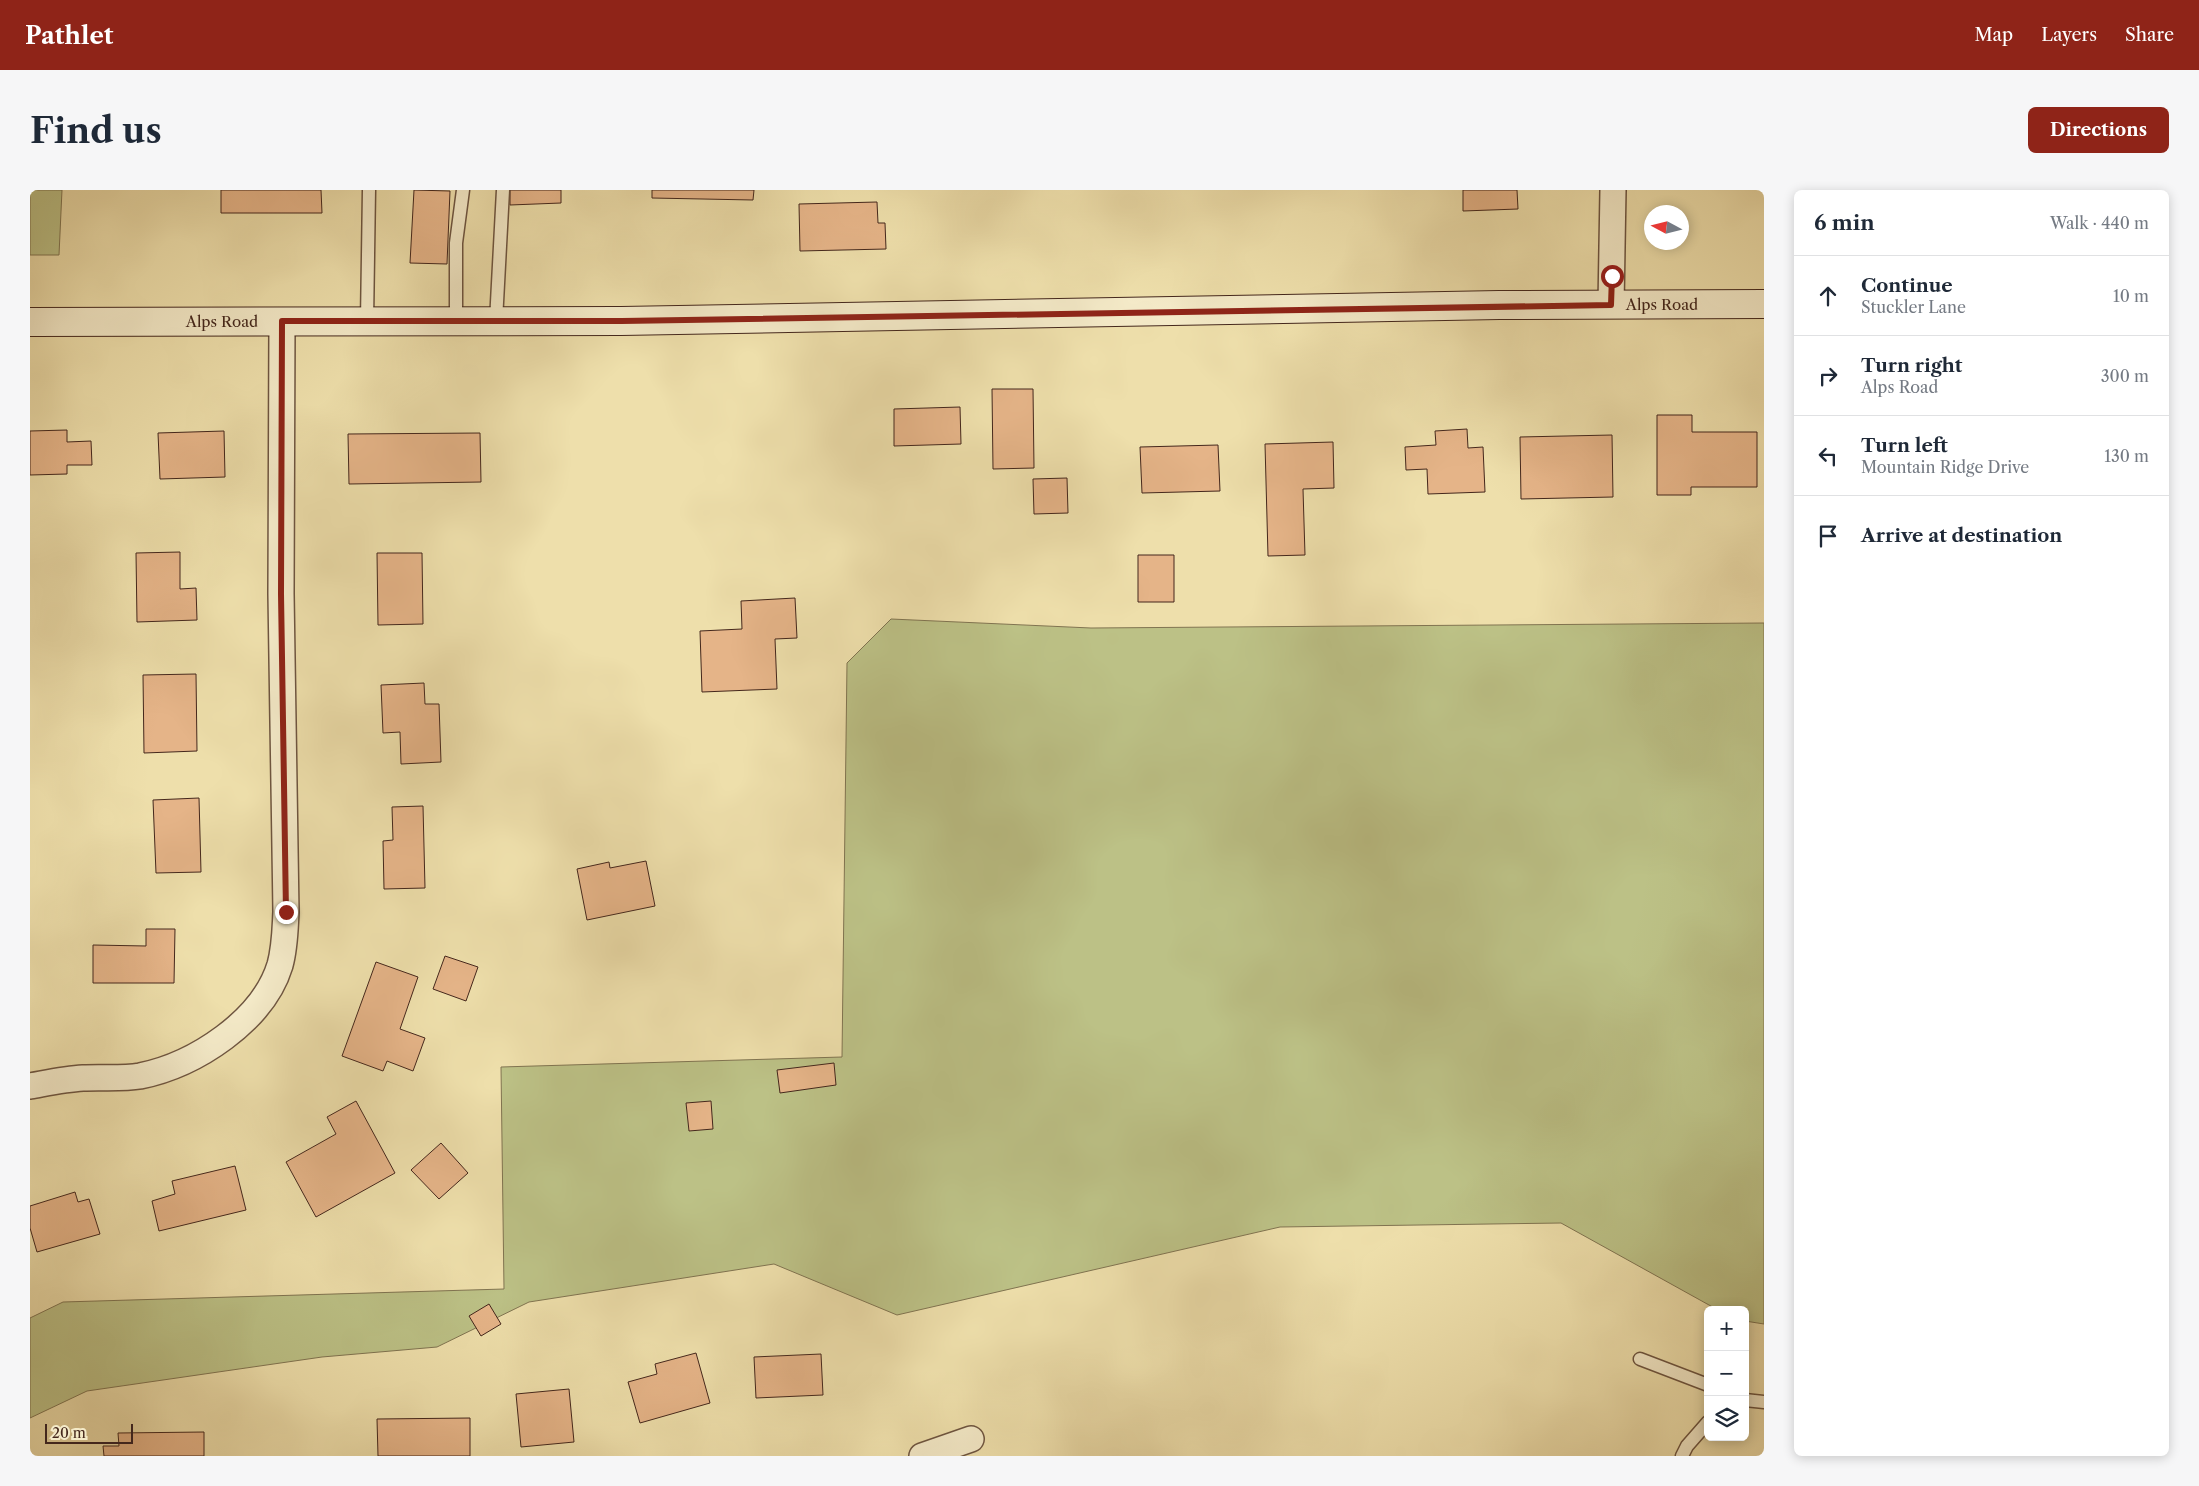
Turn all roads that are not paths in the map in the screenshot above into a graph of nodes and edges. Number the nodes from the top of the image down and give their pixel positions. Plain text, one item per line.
1 (369, 190) edge
2 (463, 190) edge
3 (503, 190) edge
4 (1612, 190) edge
5 (1764, 304) edge
6 (1611, 305) junction
7 (282, 321) junction
8 (367, 321) junction
9 (456, 321) junction
10 (496, 321) junction
11 (30, 322) edge
12 (30, 1086) edge
13 (1640, 1359) dead end
14 (1704, 1383) edge
15 (1749, 1400) edge
16 (1764, 1402) edge
17 (1704, 1427) edge
18 (972, 1439) dead end
19 (922, 1456) edge
20 (1682, 1456) edge

1 - 8 lane
2 - 9 lane
3 - 10 lane
4 - 6 street
5 - 6 main road, Alps Road
6 - 10 main road, Alps Road
7 - 8 main road, Alps Road
7 - 11 main road, Alps Road
7 - 12 street
8 - 9 main road, Alps Road
9 - 10 main road, Alps Road
13 - 14 lane
15 - 16 lane
17 - 20 lane
18 - 19 street

